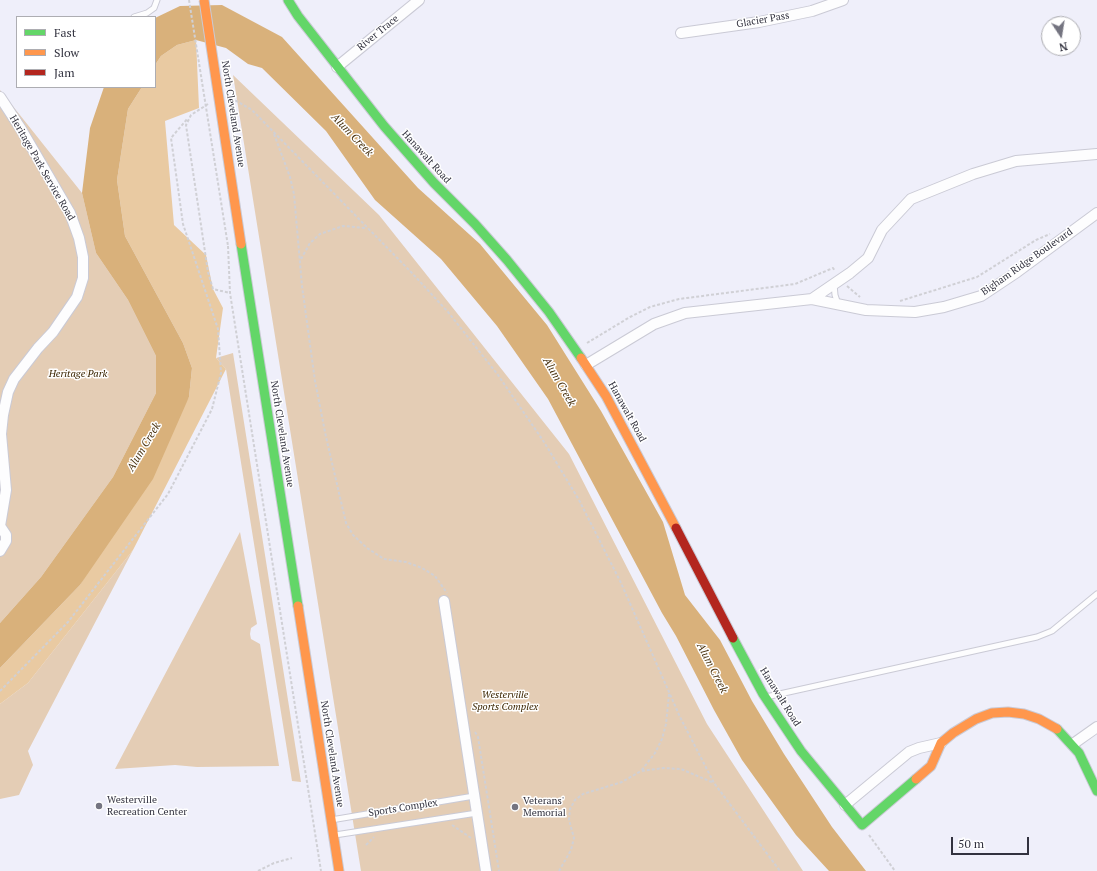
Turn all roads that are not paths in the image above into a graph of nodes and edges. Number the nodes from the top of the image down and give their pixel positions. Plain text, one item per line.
1 (157, 0) edge
2 (204, 0) edge
3 (288, 0) edge
4 (419, 0) edge
5 (844, 0) edge
6 (137, 16) edge
7 (681, 34) dead end
8 (337, 66) junction
9 (0, 98) edge
10 (1097, 154) edge
11 (1097, 213) edge
12 (834, 284) junction
13 (812, 299) junction
14 (838, 304) junction
15 (586, 365) junction
16 (3, 401) edge
17 (0, 526) edge
18 (0, 551) edge
19 (1097, 594) edge
20 (446, 599) road end
21 (765, 698) junction
22 (1097, 727) edge
23 (941, 743) junction
24 (1073, 744) junction
25 (1097, 791) edge
26 (474, 796) junction
27 (846, 805) junction
28 (477, 813) junction
29 (331, 820) junction
30 (334, 835) junction
31 (339, 871) edge
32 (486, 871) edge

1 - 6 lane
2 - 29 street, North Cleveland Avenue, bridge
3 - 8 street, Hanawalt Road
4 - 8 street, River Trace
5 - 7 street, Glacier Pass
8 - 15 street, Hanawalt Road
9 - 16 street, Heritage Park Service Road
10 - 12 street, Bigham Ridge Boulevard
11 - 14 street, Bigham Ridge Boulevard
12 - 13 street, Bigham Ridge Boulevard
12 - 14 lane
13 - 14 street, Bigham Ridge Boulevard
13 - 15 street, Bigham Ridge Boulevard
15 - 21 street, Hanawalt Road
16 - 17 street, Heritage Park Service Road
17 - 18 street, Heritage Park Service Road
19 - 21 lane
20 - 26 street
21 - 27 street, Hanawalt Road
22 - 24 street
23 - 24 street
23 - 27 street
23 - 27 street, Hanawalt Road
24 - 25 street
26 - 28 street
26 - 29 lane, Sports Complex
28 - 30 lane, Sports Complex
28 - 32 street
29 - 30 street, North Cleveland Avenue
30 - 31 street, North Cleveland Avenue

